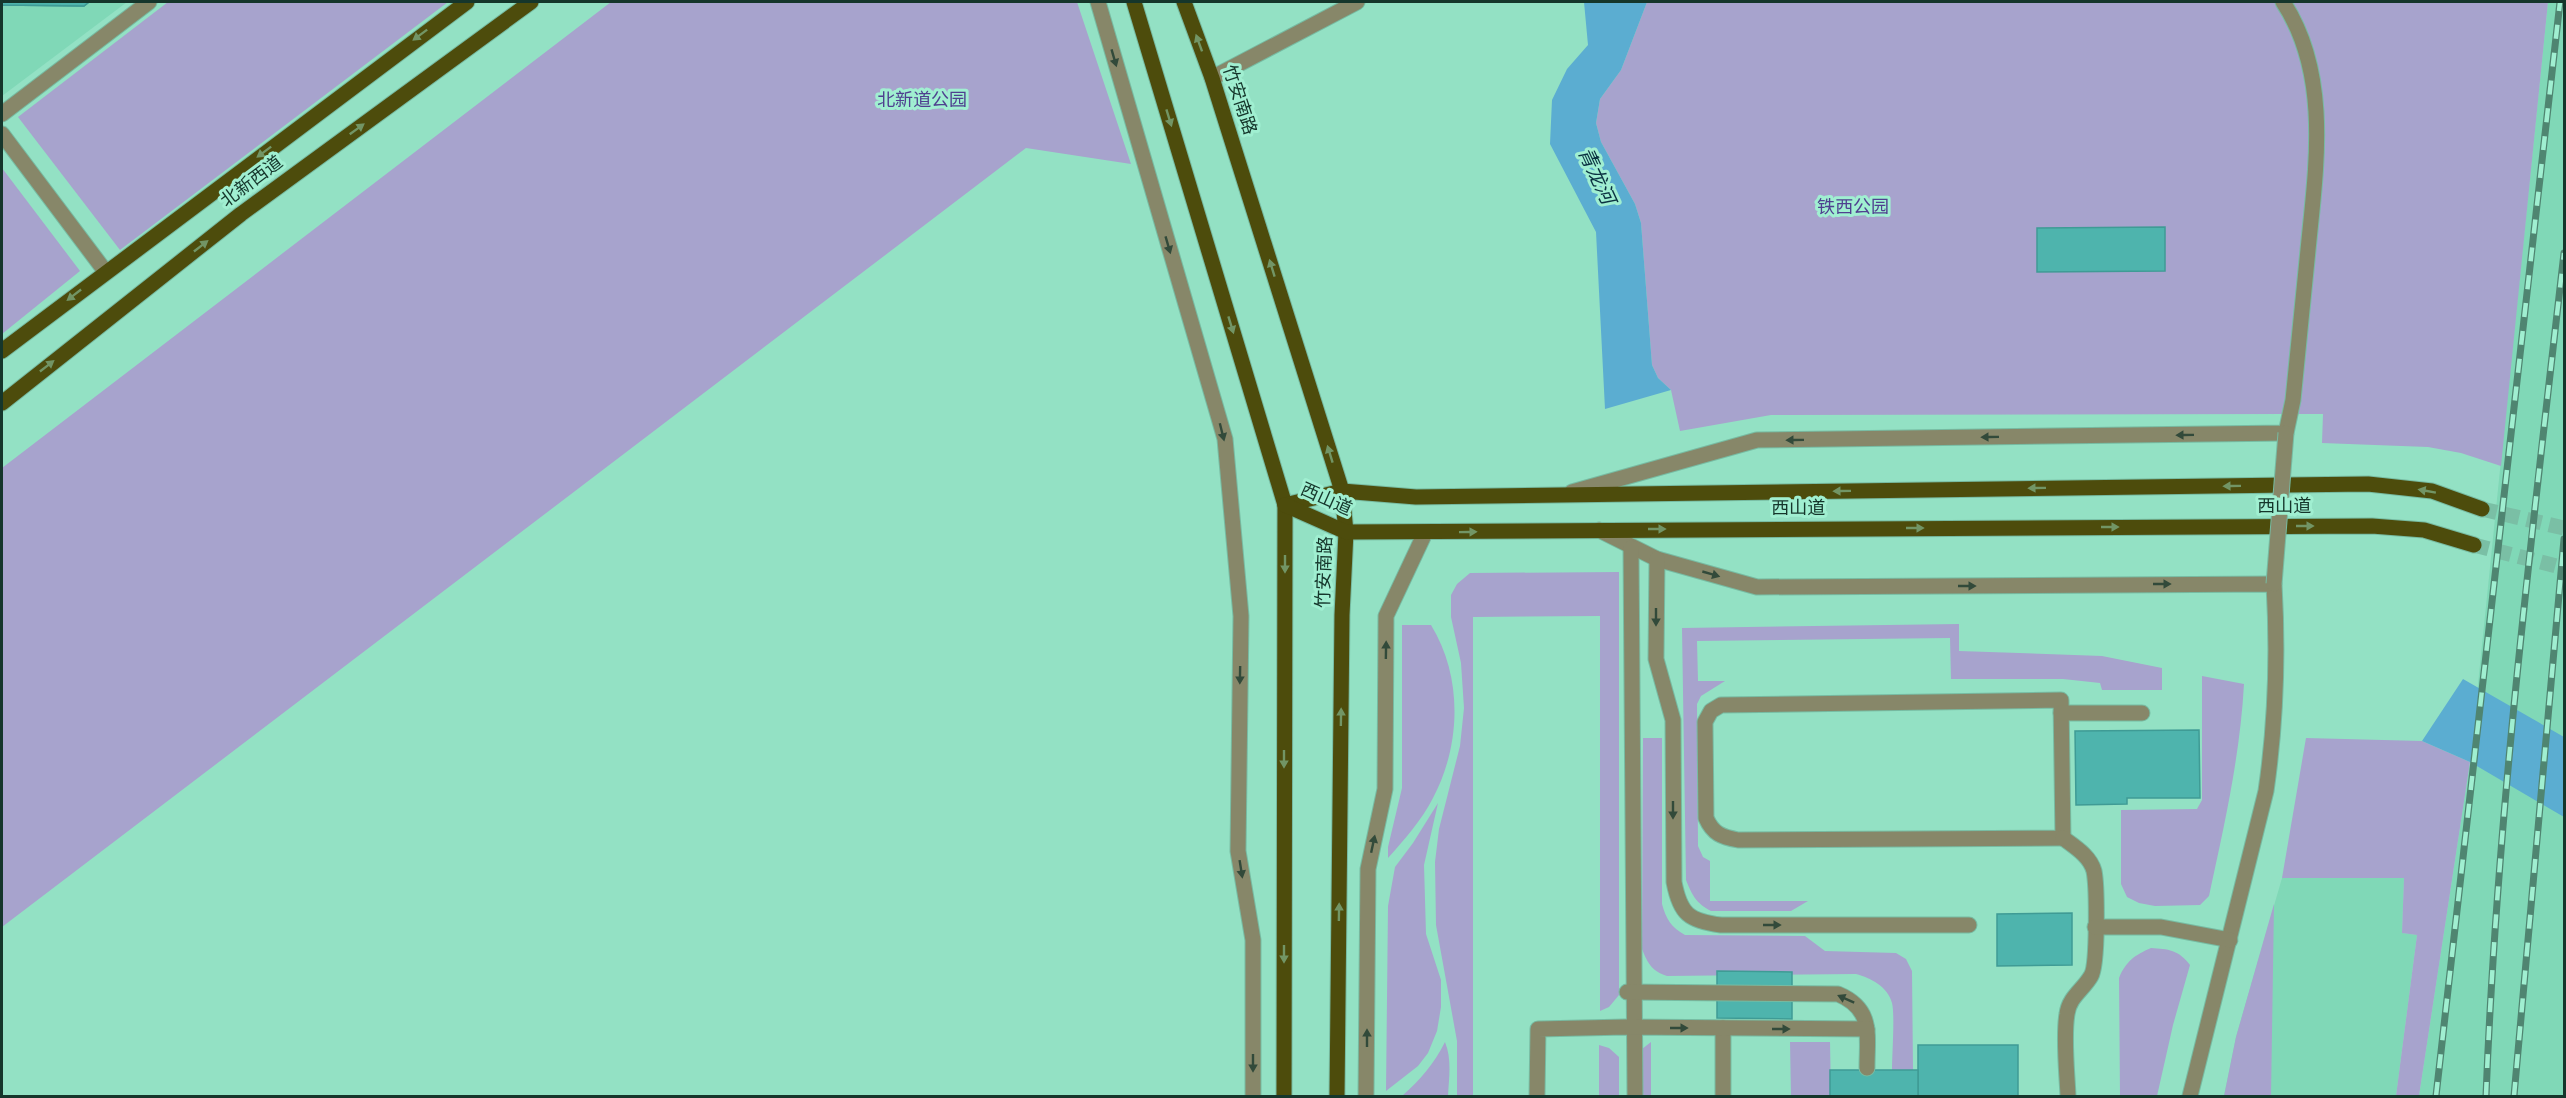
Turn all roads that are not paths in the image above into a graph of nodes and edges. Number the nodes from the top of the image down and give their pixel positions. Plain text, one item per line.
1 (149, 2) edge
2 (467, 2) edge
3 (531, 2) edge
4 (1098, 2) edge
5 (1134, 2) edge
6 (1184, 2) edge
7 (1357, 2) edge
8 (2283, 2) edge
9 (1212, 78) junction
10 (2, 114) edge
11 (2, 134) edge
12 (105, 271) junction
13 (2, 351) edge
14 (2, 403) edge
15 (2286, 434) junction
16 (1342, 491) junction
17 (1561, 495) junction
18 (1285, 505) junction
19 (2482, 509) tunnel mouth
20 (1599, 530) junction
21 (1346, 532) junction
22 (1425, 533) junction
23 (2474, 545) tunnel mouth
24 (1631, 548) junction
25 (1657, 559) junction
26 (1622, 569) dead end
27 (2274, 584) junction
28 (2061, 713) junction
29 (2142, 713) dead end
30 (2064, 838) junction
31 (1969, 925) dead end
32 (2096, 927) junction
33 (2230, 940) junction
34 (1630, 992) junction
35 (1631, 1027) junction
36 (1723, 1028) junction
37 (1867, 1029) junction
38 (1868, 1068) dead end
39 (1253, 1096) edge
40 (1284, 1096) edge
41 (1337, 1096) edge
42 (1366, 1096) edge
43 (1537, 1096) edge
44 (1626, 1096) edge
45 (1635, 1096) edge
46 (1723, 1096) edge
47 (2068, 1096) edge
48 (2190, 1096) edge

1 - 10 street
2 -> 12 main road, 北新西道
14 -> 3 main road, 北新西道
4 -> 39 street
5 -> 18 main road
9 -> 6 main road, 竹安南路
7 - 9 street
8 - 15 street
16 -> 9 main road, 竹安南路
11 - 12 street
12 -> 13 main road, 北新西道
15 -> 17 street
15 - 27 street, bridge
16 - 17 main road, 西山道
16 - 18 main road, 西山道
16 - 21 main road, 竹安南路
19 -> 17 main road, 西山道
18 - 21 main road, 西山道
18 -> 40 main road
22 -> 20 main road, 西山道
20 -> 23 main road, 西山道
20 - 24 street
21 - 22 main road, 西山道
41 -> 21 main road, 竹安南路
42 -> 22 street
24 - 25 street
24 - 34 street
25 -> 27 street
25 -> 31 street
26 - 34 street
27 - 33 street
28 - 29 street
28 - 30 street
28 - 30 street
30 - 32 street
32 - 33 street
32 - 47 street
33 - 48 street
34 - 35 street
37 -> 34 street
35 -> 36 street
35 - 43 street
35 - 44 street
35 - 45 street
36 -> 37 street
36 - 46 street
37 - 38 street

